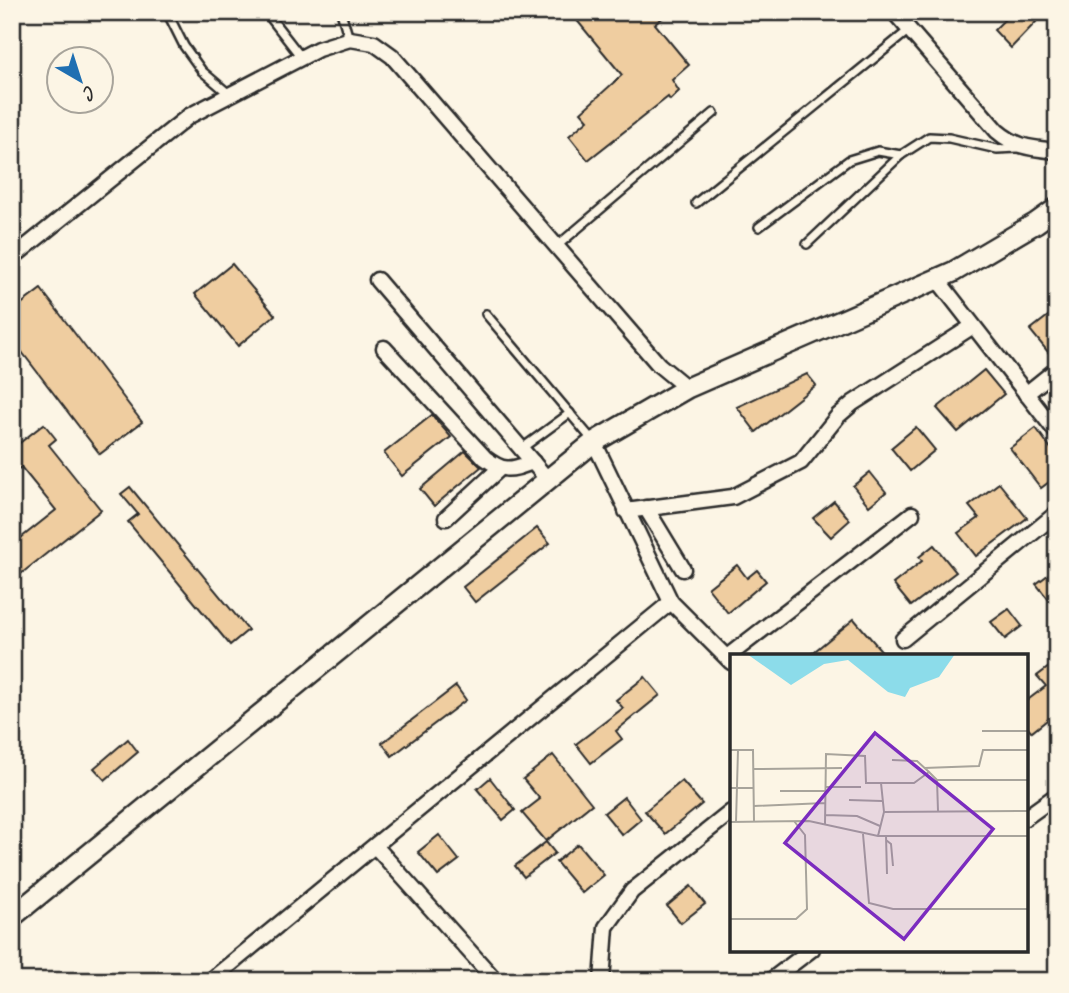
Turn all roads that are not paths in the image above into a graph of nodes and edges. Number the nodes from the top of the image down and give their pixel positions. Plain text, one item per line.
1 (167, 12) edge
2 (266, 12) edge
3 (341, 12) edge
4 (894, 12) edge
5 (909, 30) junction
6 (350, 39) junction
7 (301, 57) junction
8 (230, 94) junction
9 (714, 113) dead end
10 (1022, 147) junction
11 (1057, 151) edge
12 (901, 155) junction
13 (696, 203) dead end
14 (1057, 208) edge
15 (759, 227) dead end
16 (807, 244) dead end
17 (556, 247) junction
18 (12, 258) edge
19 (937, 279) junction
20 (377, 280) dead end
21 (486, 314) dead end
22 (973, 326) junction
23 (384, 348) dead end
24 (1057, 369) edge
25 (687, 388) junction
26 (1026, 394) junction
27 (570, 414) junction
28 (1057, 433) edge
29 (594, 442) junction
30 (522, 449) junction
31 (533, 462) junction
32 (499, 469) junction
33 (548, 480) junction
34 (646, 508) junction
35 (626, 511) junction
36 (1057, 513) edge
37 (912, 514) dead end
38 (446, 518) dead end
39 (683, 569) dead end
40 (671, 602) junction
41 (903, 639) dead end
42 (737, 654) edge
43 (729, 660) edge
44 (1057, 795) edge
45 (730, 813) edge
46 (1027, 817) edge
47 (374, 846) junction
48 (12, 917) edge
49 (810, 951) edge
50 (210, 981) edge
51 (496, 981) edge
52 (602, 981) edge
53 (770, 981) edge

1 - 8 lane
2 - 7 lane
3 - 6 lane
4 - 5 street
5 - 10 street
5 - 13 lane
6 - 7 street
6 - 17 street
7 - 8 street
8 - 18 street
9 - 17 lane
10 - 11 street
10 - 12 lane
12 - 15 lane
12 - 16 lane
14 - 19 street
17 - 25 street
19 - 22 street
19 - 25 street
20 - 30 street
21 - 27 lane
22 - 26 street
22 - 34 street
23 - 32 street
24 - 26 street
25 - 29 street
26 - 28 street
27 - 29 lane
27 - 30 lane
29 - 33 street
29 - 35 street
30 - 31 street
31 - 32 street
31 - 33 street
32 - 38 street
33 - 48 street
34 - 35 street
34 - 39 street
35 - 40 street
36 - 41 street
37 - 42 street
40 - 43 street
40 - 47 street
44 - 46 street
45 - 52 street
47 - 50 street
47 - 51 street
49 - 53 street

